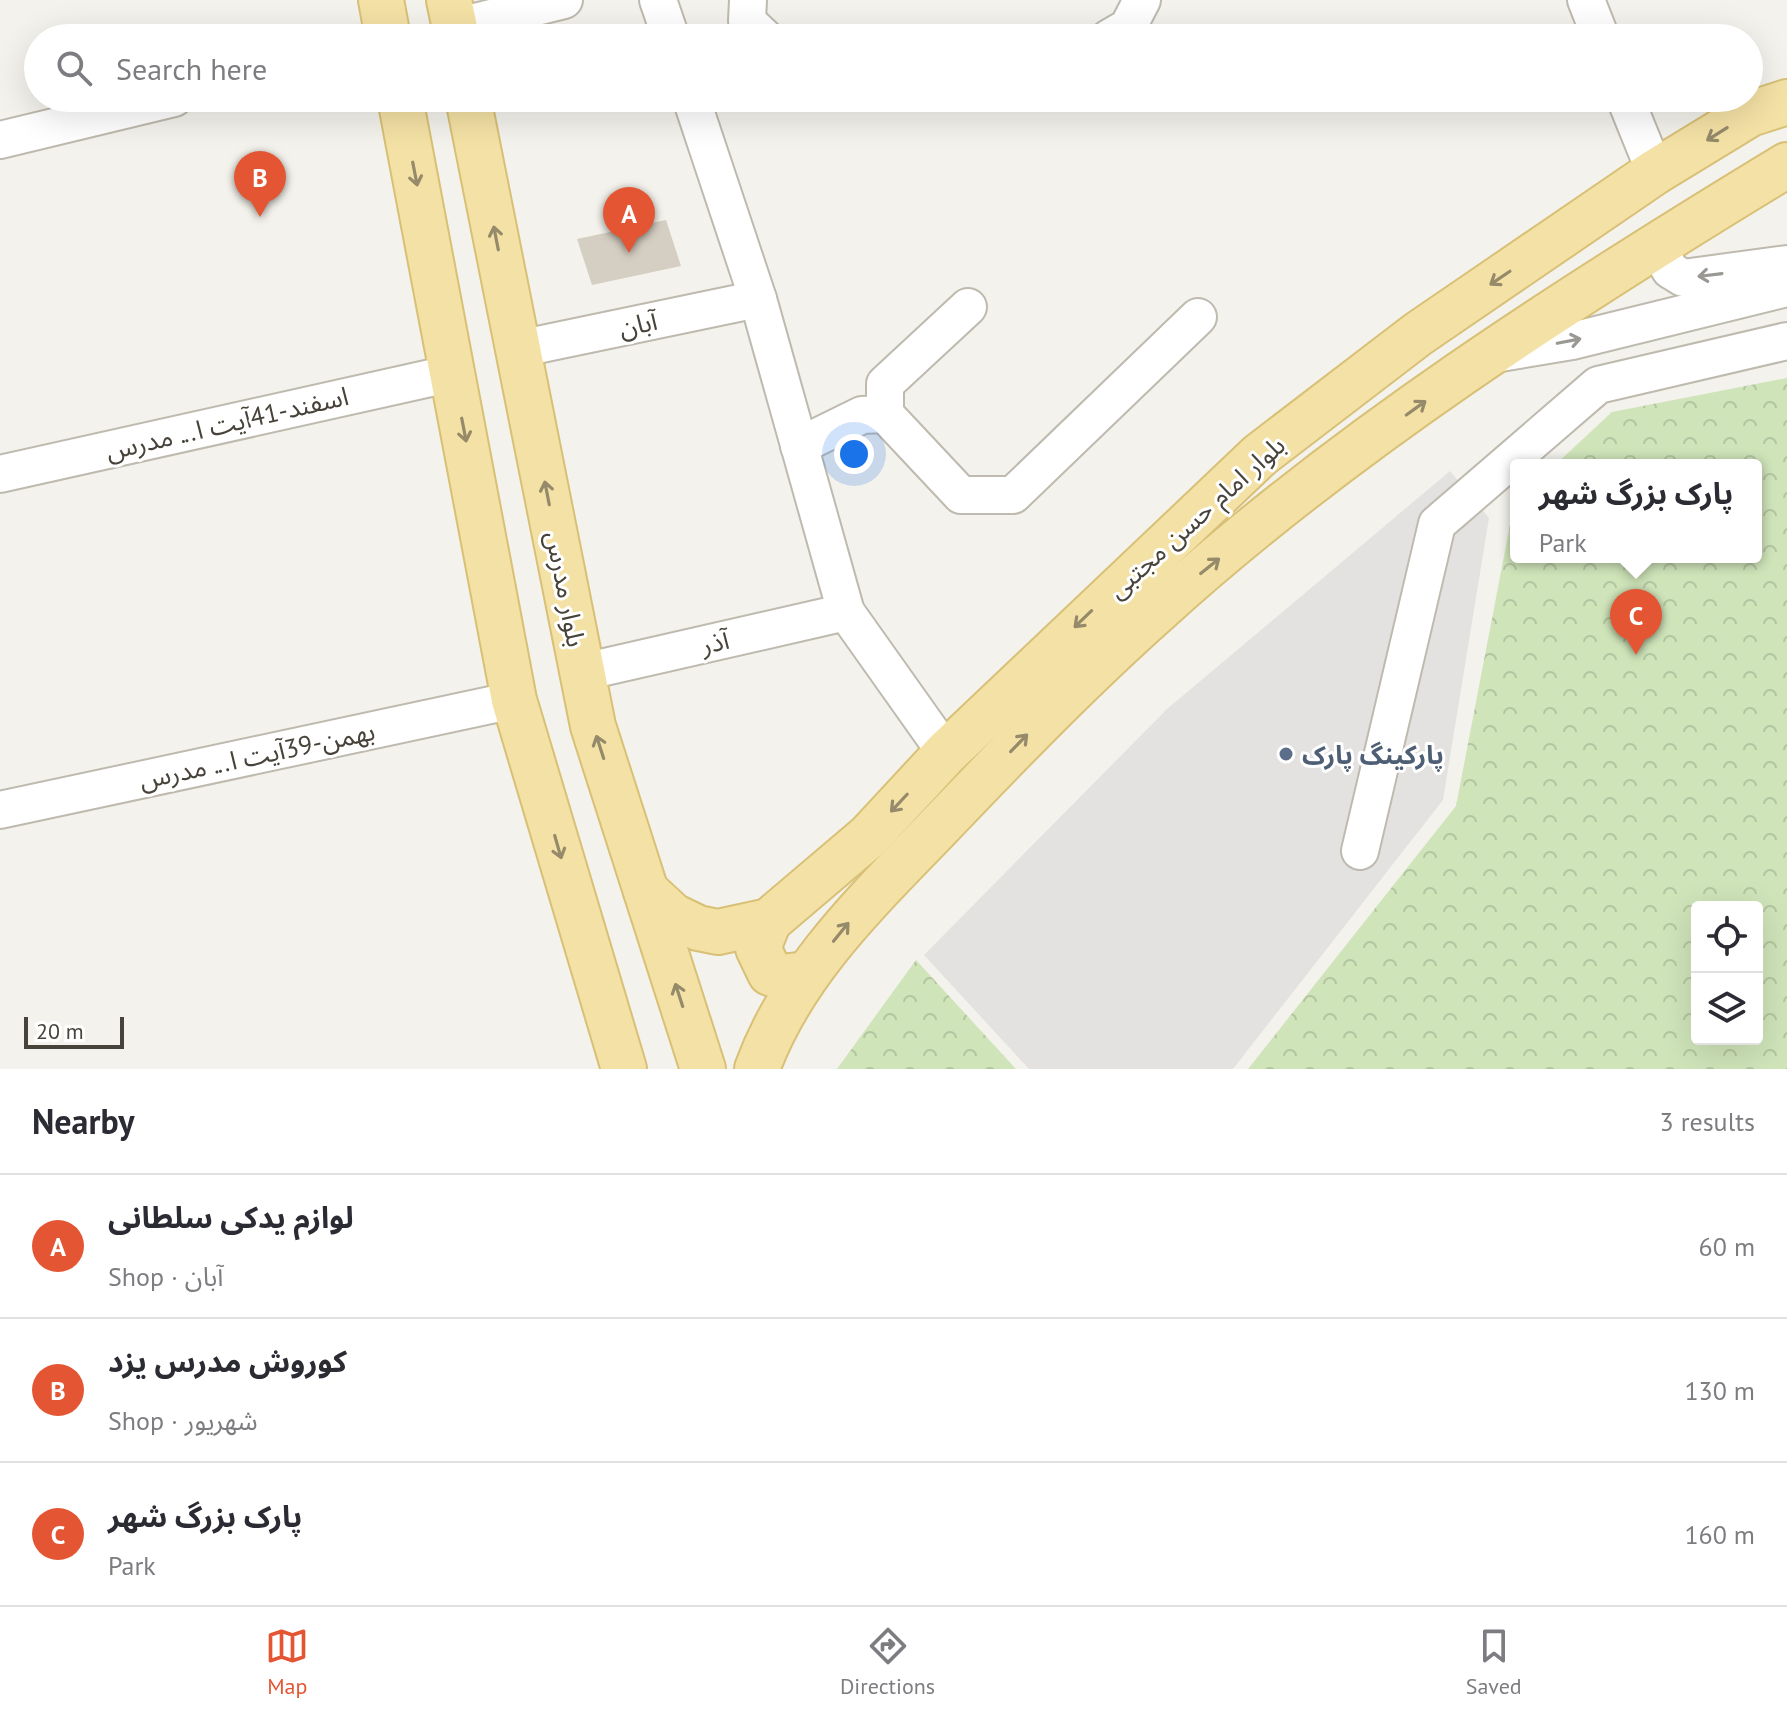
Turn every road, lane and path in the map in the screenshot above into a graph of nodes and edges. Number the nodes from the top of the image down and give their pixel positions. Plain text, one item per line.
1 (381, 0) edge
2 (564, 0) edge
3 (658, 0) edge
4 (748, 0) edge
5 (1142, 0) edge
6 (1586, 0) edge
7 (454, 22) edge
8 (385, 24) edge
9 (666, 24) edge
10 (750, 24) edge
11 (1130, 24) edge
12 (1595, 24) edge
13 (1787, 102) edge
14 (1763, 110) edge
15 (116, 112) edge
16 (403, 112) edge
17 (471, 112) edge
18 (696, 112) edge
19 (1631, 112) edge
20 (1756, 112) edge
21 (0, 140) edge
22 (1787, 165) edge
23 (1655, 172) junction
24 (1669, 236) junction
25 (1787, 264) edge
26 (1787, 288) edge
27 (758, 299) junction
28 (968, 307) dead end
29 (1198, 317) dead end
30 (1787, 341) edge
31 (518, 349) junction
32 (1492, 354) junction
33 (453, 373) junction
34 (885, 414) junction
35 (799, 446) junction
36 (1512, 459) edge
37 (1510, 461) edge
38 (0, 474) edge
39 (846, 612) junction
40 (583, 672) junction
41 (514, 700) junction
42 (946, 753) junction
43 (0, 810) edge
44 (1360, 851) dead end
45 (646, 891) junction
46 (769, 921) junction
47 (807, 974) junction
48 (619, 1066) edge
49 (703, 1069) edge
50 (757, 1069) edge

1 - 8 main road
2 - 7 street
3 - 9 street
4 - 10 street
5 - 11 street
6 - 12 street
13 -> 14 main road, بلوار امام حسن مجتبی
15 - 21 street
16 -> 33 main road
31 -> 17 main road, بلوار مدرس
18 - 27 street
19 - 23 street
20 -> 23 main road, بلوار امام حسن مجتبی
22 - 24 main road, بلوار امام حسن مجتبی
23 -> 42 main road, بلوار امام حسن مجتبی
25 -> 24 street
24 - 32 main road, بلوار امام حسن مجتبی
32 -> 26 street
27 - 31 street, آبان
27 - 35 street
28 - 34 street
29 - 34 street
30 - 36 street
40 -> 31 main road, بلوار مدرس
47 -> 32 main road, بلوار امام حسن مجتبی
33 - 38 street, اسفند-41آیت ا... مدرس
33 -> 41 main road
34 - 35 street
35 - 39 street
37 - 44 street
39 - 40 street, آذر
39 - 42 street
45 -> 40 main road, بلوار مدرس
41 - 43 street, بهمن-39آیت ا... مدرس
41 -> 48 main road
42 -> 46 main road, بلوار امام حسن مجتبی
45 - 46 main road, بلوار امام حسن مجتبی
49 -> 45 main road, بلوار مدرس
46 - 47 main road
47 - 50 main road, بلوار امام حسن مجتبی

